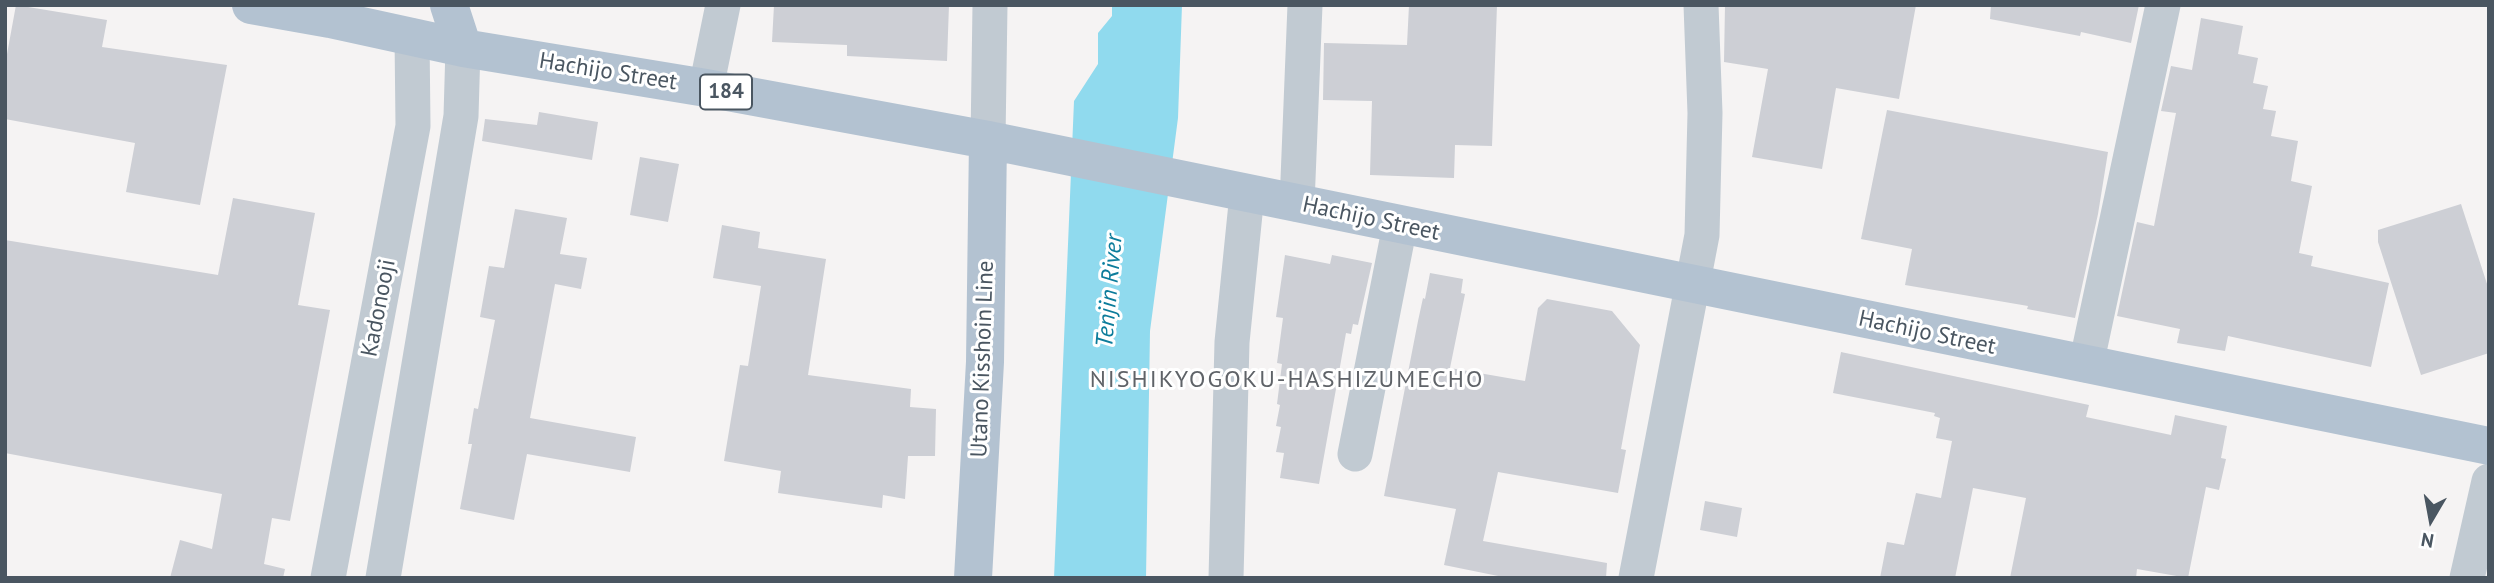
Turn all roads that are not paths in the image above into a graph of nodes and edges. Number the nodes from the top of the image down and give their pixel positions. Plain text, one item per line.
1 (251, 5) edge
2 (449, 5) edge
3 (723, 5) edge
4 (990, 5) edge
5 (1305, 5) edge
6 (1701, 5) edge
7 (2163, 5) edge
8 (407, 21) edge
9 (463, 48) junction
10 (706, 88) junction
11 (988, 140) junction
12 (1234, 191) junction
13 (1297, 204) junction
14 (1400, 225) junction
15 (1693, 285) junction
16 (2086, 365) junction
17 (2489, 446) edge
18 (1354, 454) dead end
19 (2489, 481) edge
20 (328, 578) edge
21 (383, 578) edge
22 (973, 578) edge
23 (1226, 578) edge
24 (1636, 578) edge
25 (2467, 578) edge

1 - 8 main road, Hachijo Street
2 - 9 main road
3 - 10 street
4 - 11 street
5 - 13 street
6 - 15 street
7 - 16 street
8 - 9 main road, Hachijo Street / 184
8 - 20 street, Kadonooji
9 - 10 main road, Hachijo Street / 184
9 - 21 street, Kadonooji
10 - 11 main road, Hachijo Street / 184
11 - 12 main road, Hachijo Street
11 - 22 main road, Utano Kisshoin Line
12 - 13 main road, Hachijo Street
12 - 23 street
13 - 14 main road, Hachijo Street
14 - 15 main road, Hachijo Street
14 - 18 street
15 - 16 main road, Hachijo Street
15 - 24 street
16 - 17 main road, Hachijo Street
19 - 25 street

